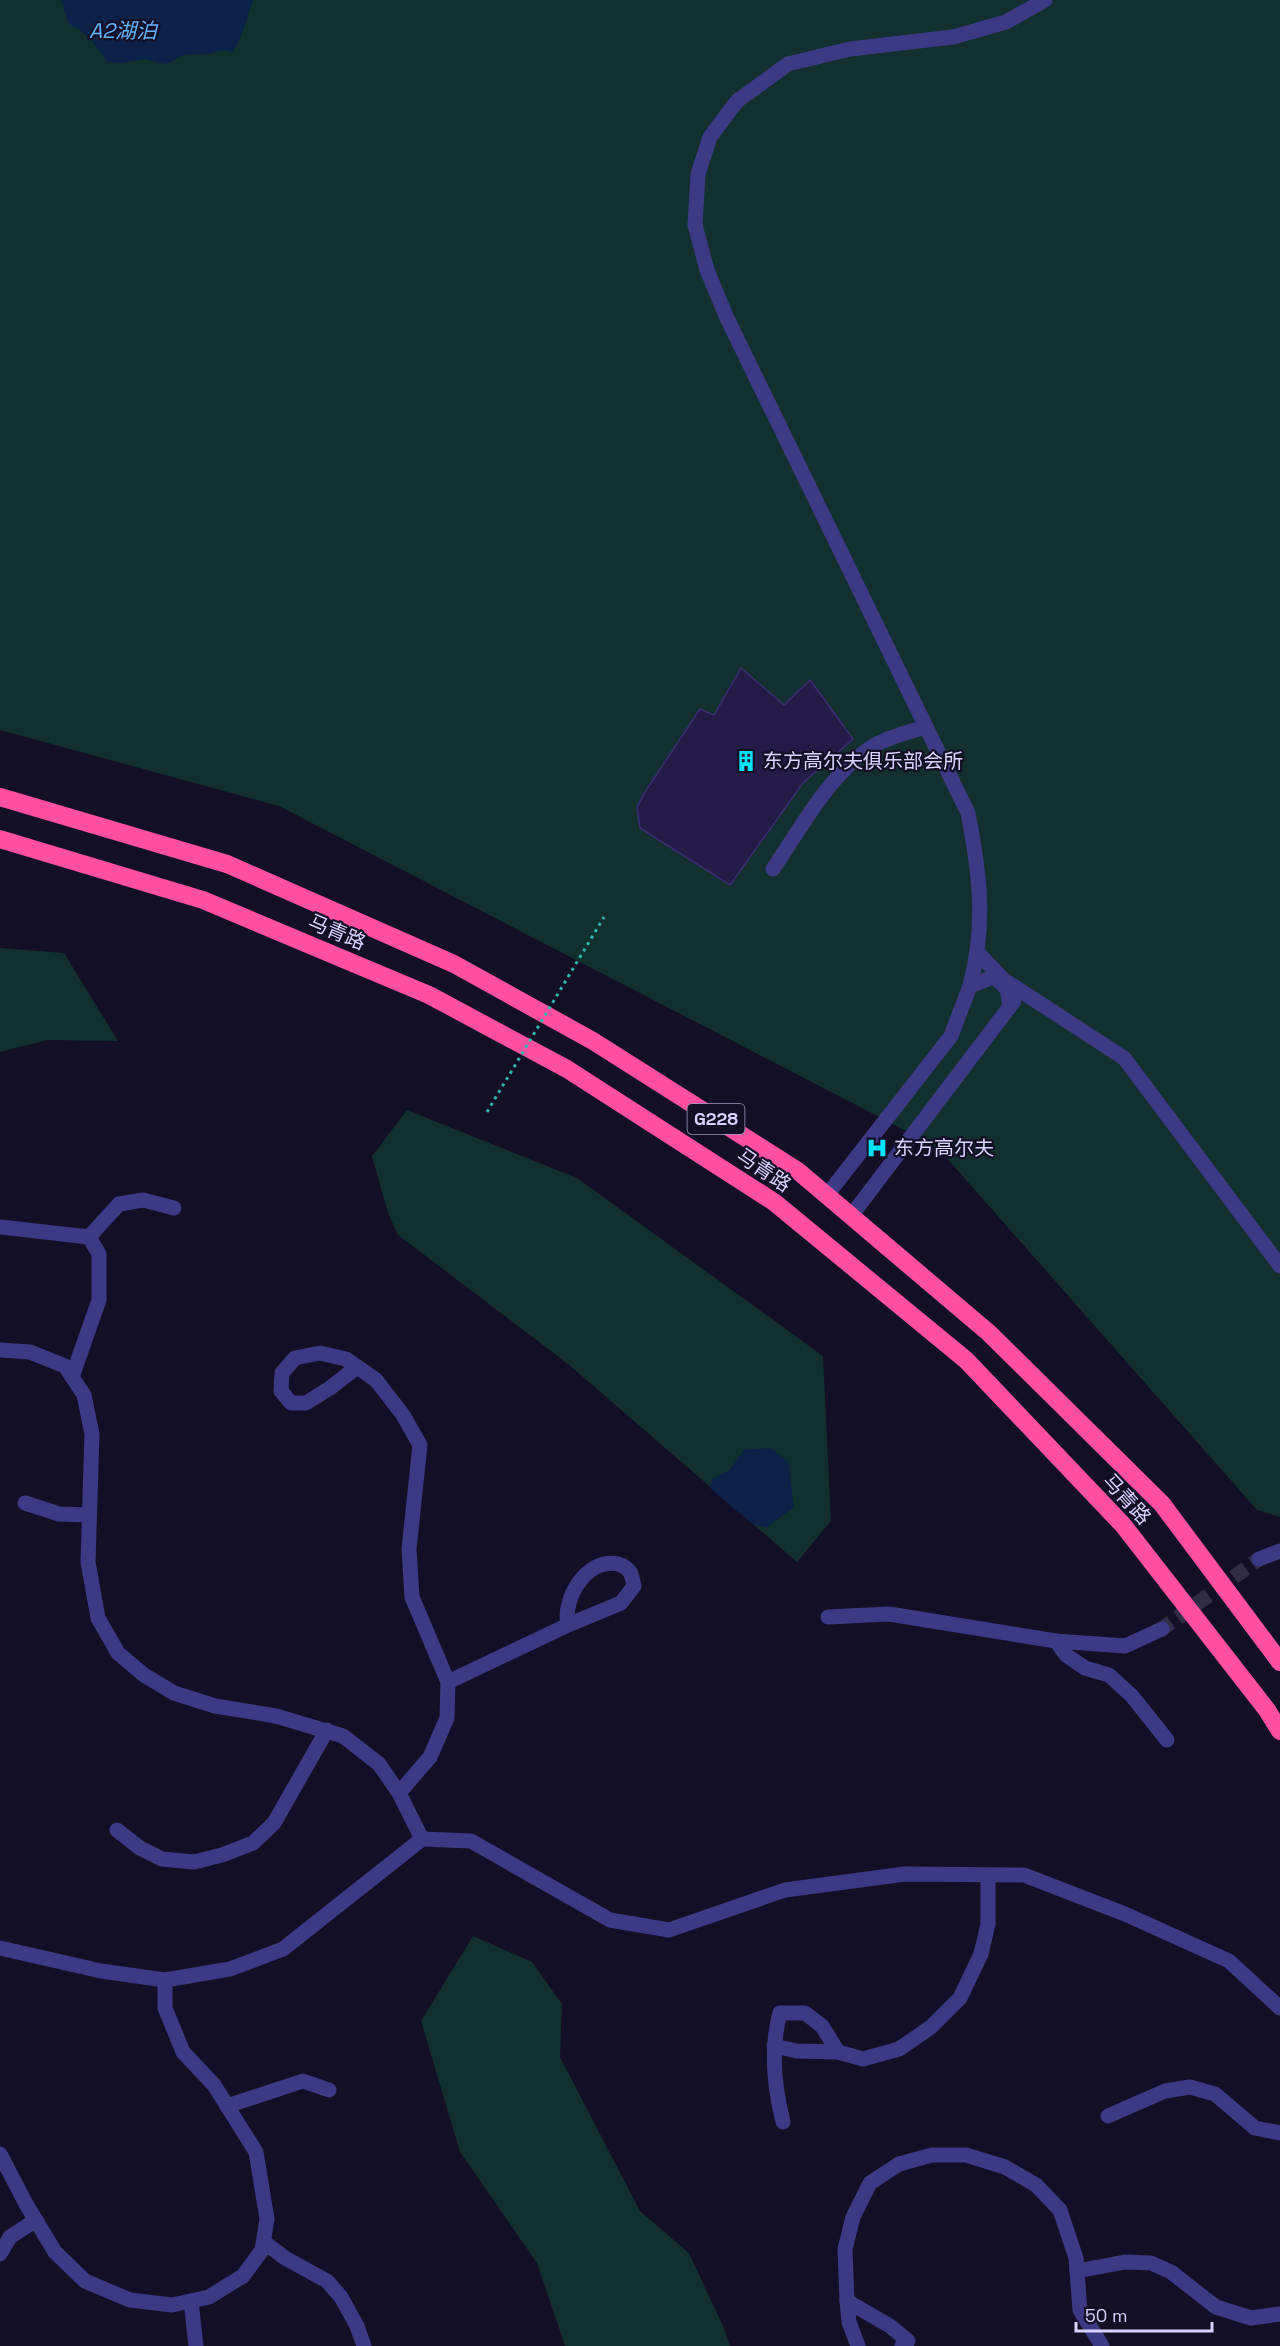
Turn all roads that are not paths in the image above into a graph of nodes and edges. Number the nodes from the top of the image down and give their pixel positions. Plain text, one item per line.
1 (1045, 0) edge
2 (926, 727) junction
3 (0, 797) edge
4 (0, 839) edge
5 (773, 869) dead end
6 (978, 953) junction
7 (970, 986) junction
8 (1021, 992) junction
9 (1009, 1008) junction
10 (827, 1195) junction
11 (174, 1208) dead end
12 (851, 1216) junction
13 (0, 1227) edge
14 (89, 1237) junction
15 (1280, 1266) edge
16 (0, 1350) edge
17 (357, 1366) junction
18 (72, 1377) junction
19 (25, 1503) dead end
20 (89, 1515) junction
21 (1280, 1551) edge
22 (1259, 1559) tunnel mouth
23 (828, 1617) dead end
24 (568, 1625) junction
25 (1162, 1629) tunnel mouth
26 (1056, 1641) junction
27 (1280, 1662) edge
28 (448, 1682) junction
29 (327, 1731) junction
30 (1280, 1731) edge
31 (1167, 1740) dead end
32 (399, 1793) junction
33 (117, 1830) dead end
34 (422, 1839) junction
35 (988, 1875) junction
36 (0, 1948) edge
37 (165, 1980) junction
38 (1280, 2008) edge
39 (774, 2046) junction
40 (838, 2052) junction
41 (329, 2090) dead end
42 (227, 2106) junction
43 (1108, 2116) dead end
44 (783, 2122) dead end
45 (1280, 2133) edge
46 (0, 2154) edge
47 (36, 2220) junction
48 (264, 2242) junction
49 (0, 2254) edge
50 (1077, 2271) junction
51 (191, 2301) junction
52 (847, 2301) junction
53 (1280, 2314) edge
54 (196, 2346) edge
55 (364, 2346) edge
56 (858, 2346) edge
57 (902, 2346) edge
58 (1102, 2346) edge

1 - 2 lane
2 - 5 lane
2 - 6 lane
3 - 10 highway, 马青路 / G228
4 - 30 highway, 马青路 / G228
6 - 7 lane
6 - 8 lane
7 - 9 lane
7 - 10 lane
8 - 9 lane
8 - 15 lane
9 - 12 lane
10 - 12 highway, 马青路 / G228
11 - 14 lane
12 - 27 highway, 马青路 / G228
13 - 14 lane
14 - 18 lane
16 - 18 lane
17 - 17 lane
17 - 28 lane
18 - 20 lane
19 - 20 lane
20 - 29 lane
21 - 22 lane
23 - 26 lane
24 - 24 lane
24 - 28 lane
25 - 26 lane
26 - 31 lane
28 - 32 lane
29 - 32 lane
29 - 33 lane
32 - 34 lane
34 - 35 lane
34 - 37 lane
35 - 38 lane
35 - 40 lane
36 - 37 lane
37 - 42 lane
39 - 40 lane
39 - 40 lane
39 - 44 lane
41 - 42 lane
42 - 48 lane
43 - 45 lane
46 - 47 lane
47 - 49 lane
47 - 51 lane
48 - 51 lane
48 - 55 lane
50 - 52 lane
50 - 53 lane
50 - 58 lane
51 - 54 lane
52 - 56 lane
52 - 57 lane

